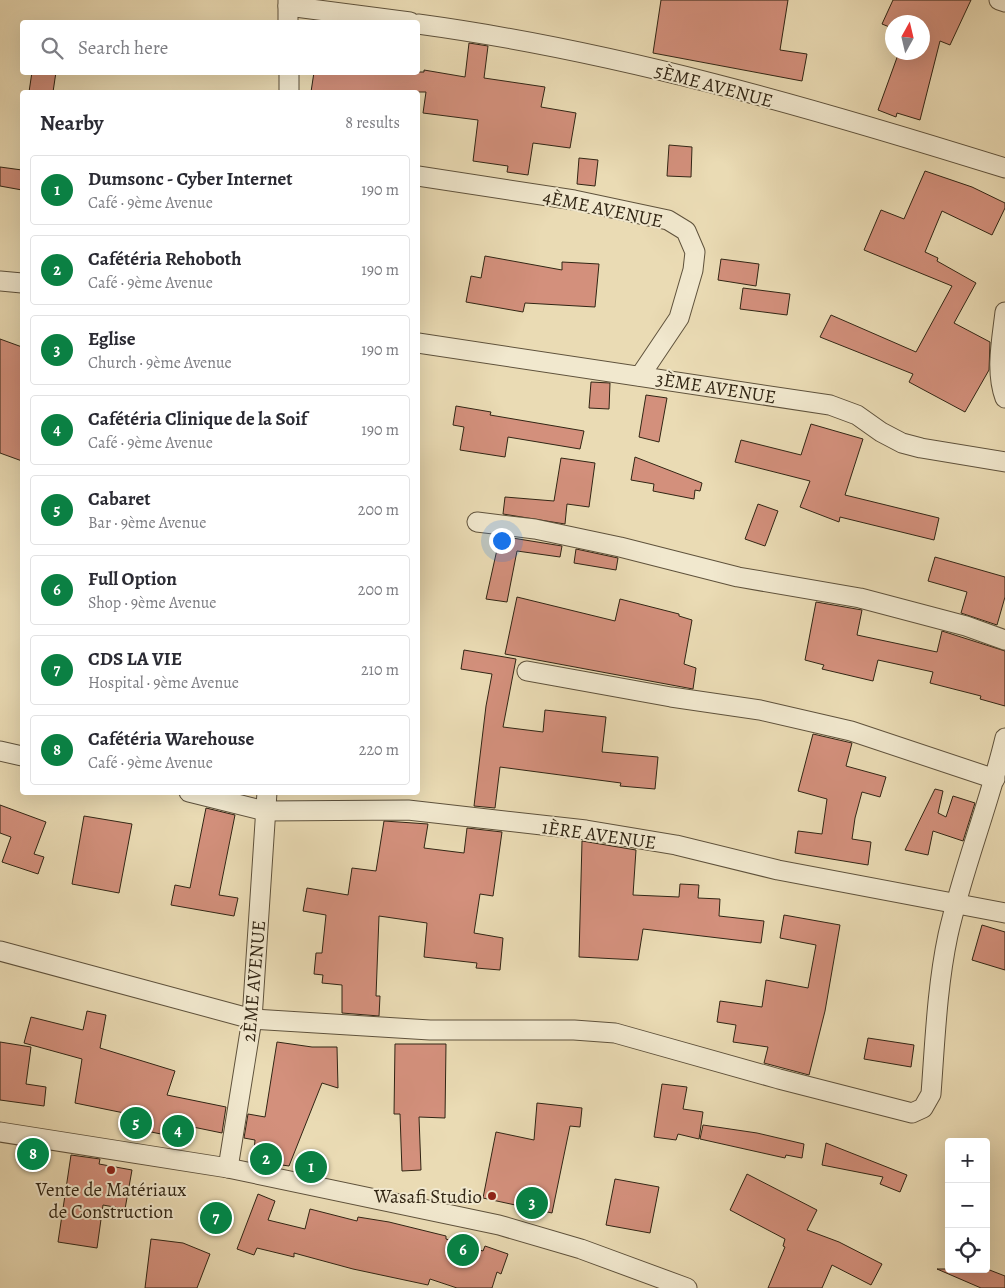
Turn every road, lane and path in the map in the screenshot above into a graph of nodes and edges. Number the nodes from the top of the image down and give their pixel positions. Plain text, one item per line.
1 (1000, 0) edge
2 (1005, 2) edge
3 (288, 9) edge
4 (391, 20) edge
5 (420, 24) edge
6 (289, 75) edge
7 (289, 90) edge
8 (1005, 168) edge
9 (420, 176) edge
10 (0, 281) edge
11 (20, 283) edge
12 (1005, 312) edge
13 (420, 343) edge
14 (640, 376) junction
15 (1005, 398) edge
16 (1005, 462) edge
17 (477, 522) dead end
18 (1005, 640) edge
19 (527, 670) dead end
20 (1005, 738) edge
21 (0, 751) edge
22 (20, 756) edge
23 (995, 779) junction
24 (201, 795) edge
25 (267, 795) edge
26 (265, 811) junction
27 (956, 906) junction
28 (1005, 913) edge
29 (0, 951) edge
30 (252, 1019) junction
31 (0, 1132) edge
32 (228, 1168) junction
33 (687, 1288) edge

1 - 2 street
3 - 4 street
5 - 8 street, 5ÈME AVENUE
6 - 7 street
9 - 14 street, 4ÈME AVENUE
10 - 11 street
12 - 15 street
13 - 14 street, 3ÈME AVENUE
14 - 16 street, 3ÈME AVENUE
17 - 18 street
19 - 23 street
20 - 23 street
21 - 22 street
23 - 27 street
24 - 26 street, 1ÈRE AVENUE
25 - 26 street, 2ÈME AVENUE
26 - 27 street, 1ÈRE AVENUE
26 - 30 street, 2ÈME AVENUE
27 - 28 street, 1ÈRE AVENUE
27 - 30 street
29 - 30 street
30 - 32 street, 2ÈME AVENUE
31 - 32 street
32 - 33 street

